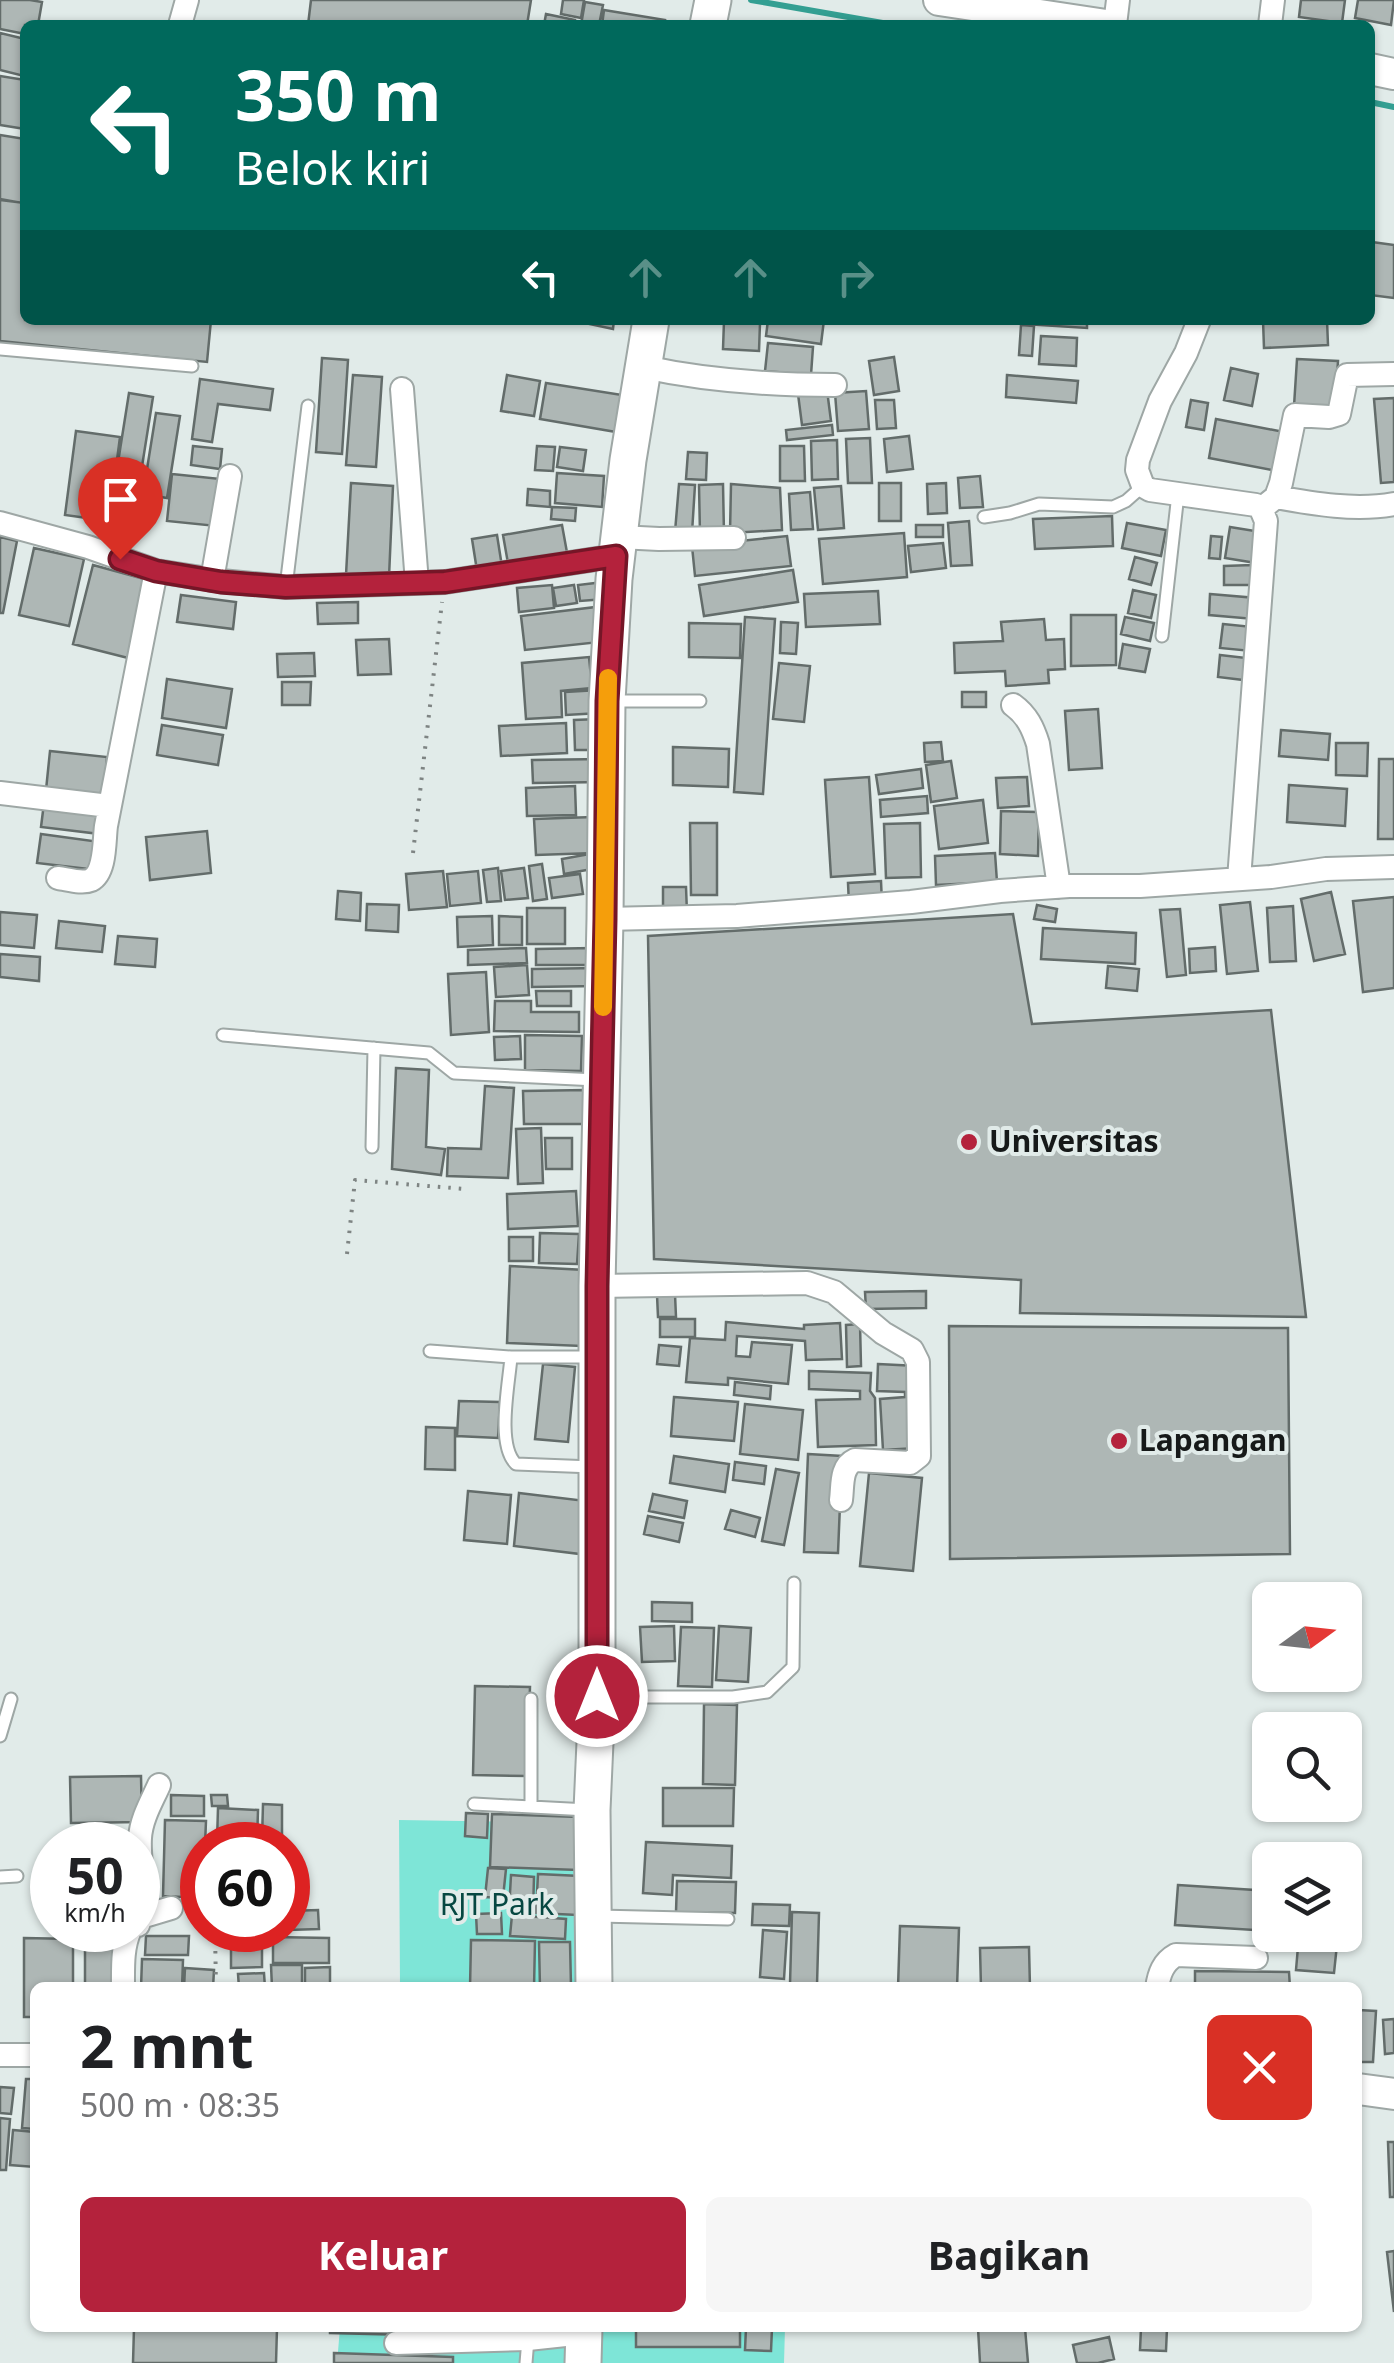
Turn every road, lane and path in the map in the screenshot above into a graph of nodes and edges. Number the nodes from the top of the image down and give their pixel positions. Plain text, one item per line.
1 (939, 0) edge
2 (1073, 20) edge
3 (650, 325) edge
4 (1197, 325) edge
5 (0, 349) edge
6 (192, 366) dead end
7 (644, 367) junction
8 (1394, 374) edge
9 (835, 385) dead end
10 (402, 388) dead end
11 (308, 406) dead end
12 (230, 476) dead end
13 (1143, 486) junction
14 (1178, 494) junction
15 (1268, 503) junction
16 (1394, 504) edge
17 (984, 517) dead end
18 (0, 523) edge
19 (734, 538) dead end
20 (618, 546) junction
21 (156, 571) junction
22 (212, 580) junction
23 (445, 582) junction
24 (417, 583) junction
25 (286, 587) junction
26 (1162, 636) dead end
27 (607, 701) junction
28 (700, 701) dead end
29 (1013, 705) dead end
30 (0, 793) edge
31 (109, 806) junction
32 (413, 853) dead end
33 (1394, 867) edge
34 (58, 878) dead end
35 (1239, 880) junction
36 (1059, 887) junction
37 (605, 919) junction
38 (223, 1035) dead end
39 (374, 1048) junction
40 (601, 1080) junction
41 (372, 1147) dead end
42 (465, 1189) dead end
43 (348, 1254) dead end
44 (597, 1286) junction
45 (430, 1351) dead end
46 (511, 1357) junction
47 (597, 1357) junction
48 (596, 1464) junction
49 (842, 1500) dead end
50 (794, 1583) dead end
51 (597, 1696) junction
52 (11, 1698) dead end
53 (531, 1699) dead end
54 (0, 1736) edge
55 (159, 1785) dead end
56 (474, 1804) dead end
57 (531, 1807) junction
58 (592, 1810) junction
59 (143, 1822) edge
60 (18, 1876) dead end
61 (0, 1877) edge
62 (171, 1908) dead end
63 (160, 1913) edge
64 (594, 1916) junction
65 (728, 1919) dead end
66 (125, 1952) edge
67 (215, 1952) edge
68 (1256, 1958) dead end
69 (123, 1982) edge
70 (216, 1982) edge
71 (594, 1982) edge
72 (1158, 1982) edge
73 (0, 2055) edge
74 (30, 2055) edge
75 (1362, 2090) edge
76 (1394, 2094) edge
77 (528, 2339) junction
78 (584, 2341) edge
79 (396, 2343) dead end
80 (526, 2363) edge

1 - 2 street
3 - 7 main road
4 - 13 street
5 - 6 lane
7 - 9 street
7 - 20 main road
8 - 15 street
10 - 24 street
11 - 25 lane
12 - 22 street
13 - 14 street
13 - 17 lane
14 - 15 street
14 - 26 lane
15 - 16 street
15 - 35 street
18 - 21 street
19 - 20 street
20 - 23 street
20 - 27 main road
21 - 22 street
21 - 31 street
22 - 25 street
23 - 24 street
23 - 32 path
24 - 25 street
27 - 28 lane
27 - 37 main road
29 - 36 street
30 - 31 street
31 - 34 street
33 - 35 street
35 - 36 street
36 - 37 street
37 - 40 main road
38 - 39 lane
39 - 40 lane
39 - 41 lane
40 - 44 main road
42 - 43 path
44 - 47 main road
44 - 49 street
45 - 46 lane
46 - 47 lane
46 - 48 lane
47 - 48 main road
48 - 51 main road
50 - 51 lane
51 - 58 main road
52 - 54 lane
53 - 57 lane
55 - 59 street
56 - 57 lane
57 - 58 lane
58 - 64 main road
60 - 61 lane
62 - 63 street
64 - 65 lane
64 - 71 main road
66 - 69 street
67 - 70 path
68 - 72 street
73 - 74 street
75 - 76 street
77 - 78 street
77 - 79 street
77 - 80 lane

